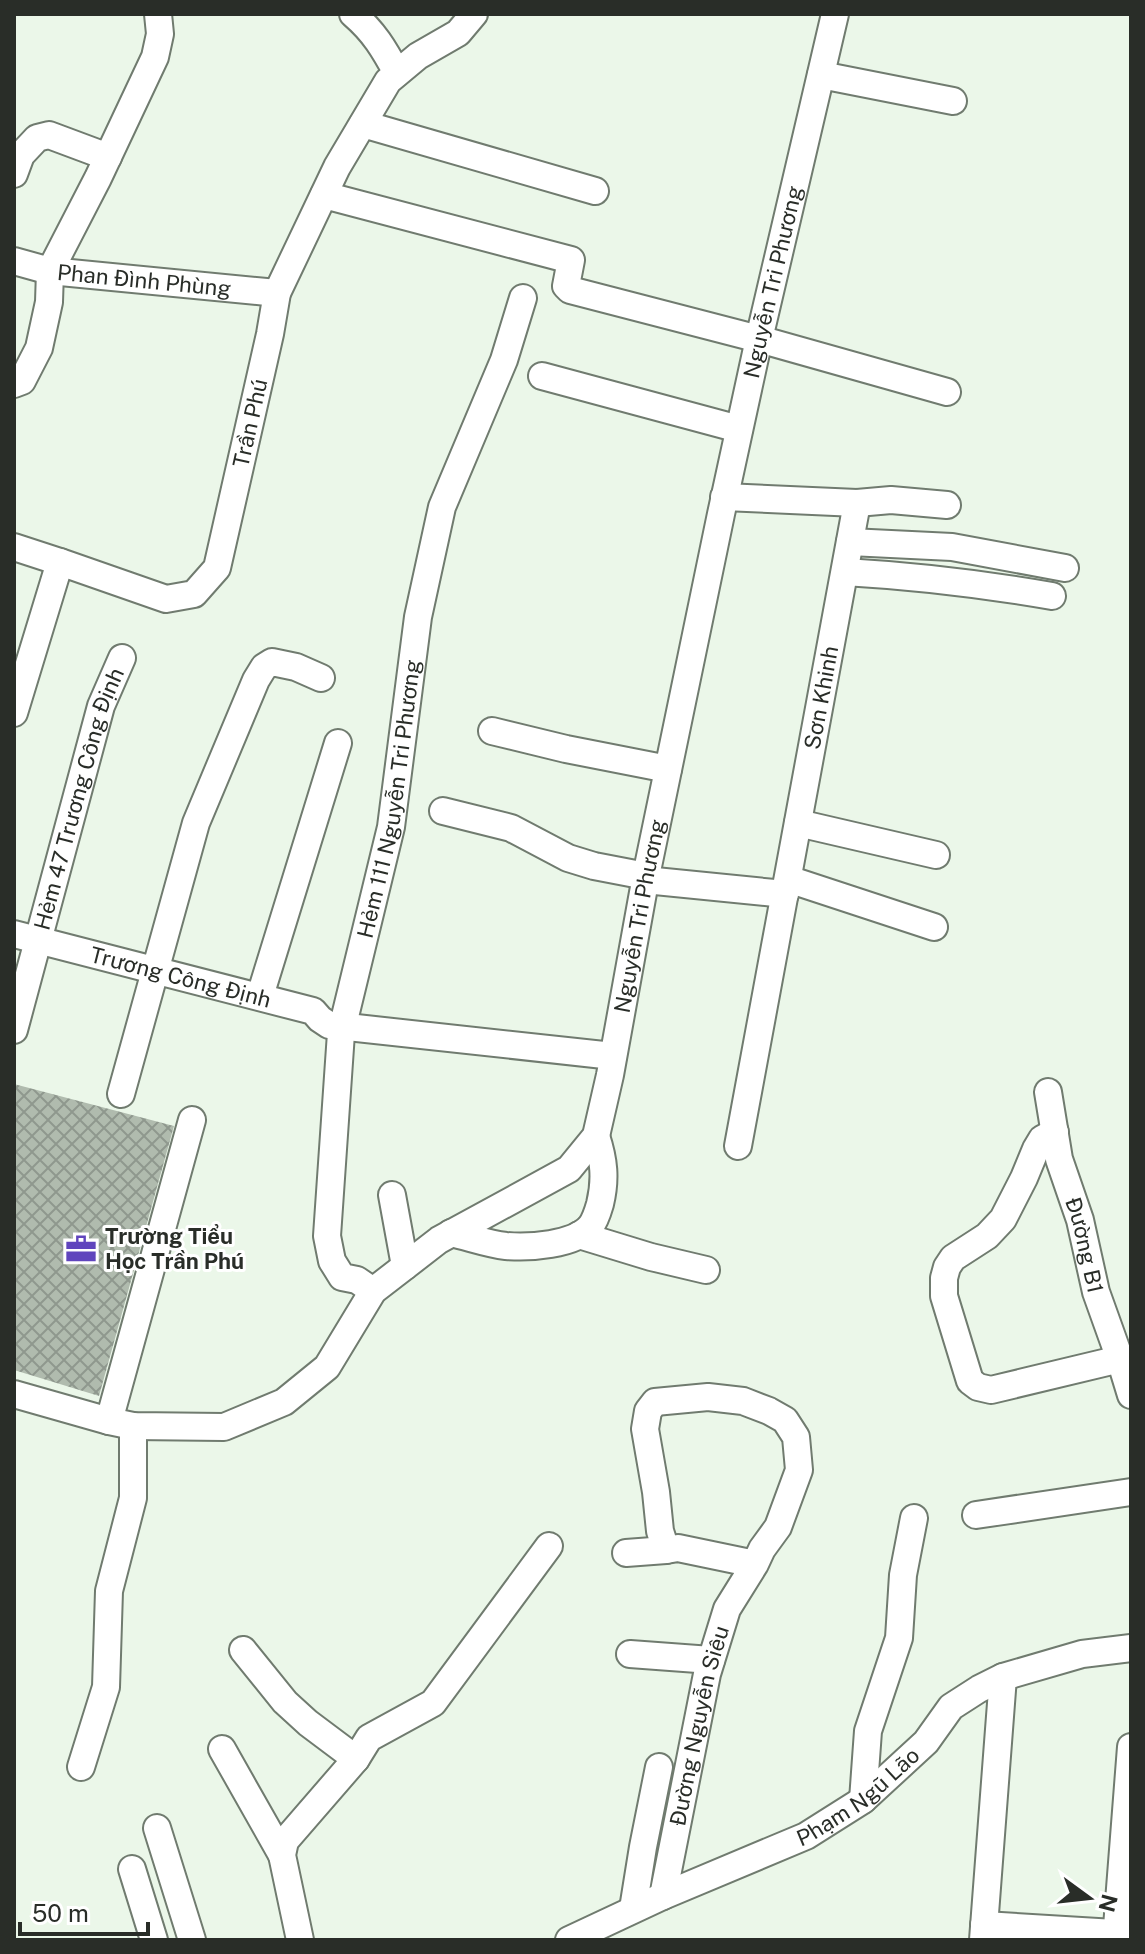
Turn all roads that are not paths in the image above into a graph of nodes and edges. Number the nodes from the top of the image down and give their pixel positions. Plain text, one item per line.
1 (158, 14) edge
2 (353, 14) edge
3 (474, 14) edge
4 (835, 14) edge
5 (397, 73) junction
6 (821, 75) junction
7 (953, 101) dead end
8 (363, 124) junction
9 (108, 157) junction
10 (14, 174) edge
11 (595, 191) dead end
12 (324, 195) junction
13 (14, 261) edge
14 (50, 271) junction
15 (277, 293) junction
16 (523, 298) dead end
17 (759, 339) junction
18 (542, 376) dead end
19 (14, 384) edge
20 (947, 392) dead end
21 (739, 429) junction
22 (724, 497) junction
23 (857, 503) junction
24 (947, 505) dead end
25 (850, 542) junction
26 (14, 547) edge
27 (60, 562) junction
28 (1065, 568) dead end
29 (845, 572) junction
30 (1052, 596) dead end
31 (122, 658) dead end
32 (321, 678) dead end
33 (18, 684) edge
34 (14, 713) edge
35 (492, 731) dead end
36 (338, 743) dead end
37 (668, 769) junction
38 (443, 811) dead end
39 (798, 823) junction
40 (936, 855) dead end
41 (646, 878) junction
42 (786, 887) junction
43 (934, 927) dead end
44 (26, 937) edge
45 (154, 969) junction
46 (260, 996) junction
47 (344, 1027) junction
48 (14, 1030) edge
49 (613, 1056) junction
50 (1048, 1092) dead end
51 (121, 1094) dead end
52 (192, 1120) dead end
53 (1055, 1132) junction
54 (596, 1136) junction
55 (738, 1146) dead end
56 (392, 1195) dead end
57 (451, 1233) junction
58 (579, 1235) junction
59 (405, 1266) junction
60 (706, 1270) dead end
61 (373, 1291) junction
62 (1120, 1359) junction
63 (14, 1394) edge
64 (1131, 1395) edge
65 (121, 1424) junction
66 (1131, 1492) edge
67 (976, 1515) dead end
68 (914, 1518) dead end
69 (549, 1546) dead end
70 (666, 1550) junction
71 (626, 1553) dead end
72 (755, 1564) junction
73 (1131, 1648) edge
74 (243, 1650) dead end
75 (630, 1654) dead end
76 (711, 1660) junction
77 (1003, 1677) junction
78 (1131, 1747) edge
79 (222, 1749) dead end
80 (356, 1759) junction
81 (81, 1767) dead end
82 (659, 1767) dead end
83 (863, 1800) junction
84 (157, 1828) dead end
85 (282, 1855) junction
86 (132, 1869) dead end
87 (663, 1896) junction
88 (633, 1909) junction
89 (604, 1932) edge
90 (984, 1932) edge
91 (1121, 1935) edge
92 (154, 1940) edge
93 (192, 1940) edge
94 (300, 1940) edge
95 (569, 1940) edge

1 - 9 street
2 - 5 street
3 - 5 street, Trần Phú
4 - 6 street, Nguyễn Tri Phương
5 - 8 street, Trần Phú
6 - 7 street
6 - 17 street, Nguyễn Tri Phương
8 - 11 street
8 - 12 street, Trần Phú
9 - 10 street
9 - 14 street
12 - 15 street, Trần Phú
12 - 17 street
13 - 14 street, Phan Đình Phùng
14 - 15 street, Phan Đình Phùng
14 - 19 street
15 - 27 street, Trần Phú
16 - 47 street, Hẻm 111 Nguyễn Tri Phương
17 - 20 street
17 - 21 street, Nguyễn Tri Phương
18 - 21 street
21 - 22 street, Nguyễn Tri Phương
22 - 23 street
22 - 37 street, Nguyễn Tri Phương
23 - 24 street
23 - 25 street, Sơn Khinh
25 - 28 street
25 - 29 street, Sơn Khinh
26 - 27 street, Trần Phú
27 - 33 street
29 - 30 street
29 - 39 street, Sơn Khinh
31 - 44 street, Hẻm 47 Trương Công Định
32 - 45 street
33 - 34 street
35 - 37 street
36 - 46 street
37 - 41 street, Nguyễn Tri Phương
38 - 41 street
39 - 40 street
39 - 42 street, Sơn Khinh
41 - 42 street
41 - 49 street, Nguyễn Tri Phương
42 - 43 street
42 - 55 street, Sơn Khinh
44 - 45 street, Trương Công Định
44 - 48 street, Hẻm 47 Trương Công Định
45 - 46 street, Trương Công Định
45 - 51 street
46 - 47 street, Trương Công Định
47 - 49 street
47 - 61 street, Hẻm 111 Nguyễn Tri Phương
49 - 54 street, Nguyễn Tri Phương
50 - 53 street, Đường B1
52 - 65 street
53 - 62 street, Đường B1
53 - 62 street
54 - 57 street, Nguyễn Tri Phương
54 - 58 street
56 - 59 street
57 - 58 street
57 - 59 street, Nguyễn Tri Phương
58 - 60 street
59 - 61 street, Nguyễn Tri Phương
61 - 65 street, Nguyễn Tri Phương
62 - 64 street, Đường B1
63 - 65 street, Nguyễn Tri Phương
65 - 81 street
66 - 67 street
68 - 83 street
69 - 80 street
70 - 71 street
70 - 72 street
70 - 72 street, Đường Nguyễn Siêu
72 - 76 street, Đường Nguyễn Siêu
73 - 77 street, Phạm Ngũ Lão
74 - 80 street
75 - 76 street
76 - 87 street, Đường Nguyễn Siêu
77 - 83 street, Phạm Ngũ Lão
77 - 90 street
78 - 91 street
79 - 85 street
80 - 85 street
82 - 88 street
83 - 87 street, Phạm Ngũ Lão
84 - 93 street
85 - 94 street
86 - 92 street
87 - 88 street, Phạm Ngũ Lão
88 - 89 street, Phạm Ngũ Lão
89 - 95 street, Phạm Ngũ Lão
90 - 91 street

